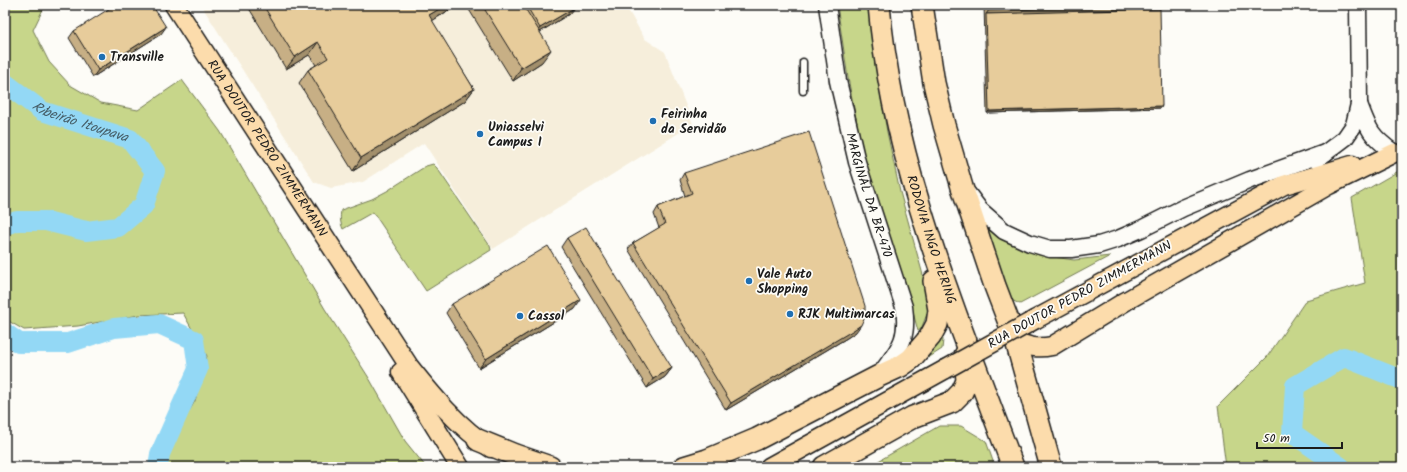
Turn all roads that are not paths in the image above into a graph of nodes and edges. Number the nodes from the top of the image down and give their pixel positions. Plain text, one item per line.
1 (174, 5) edge
2 (827, 5) edge
3 (879, 5) edge
4 (922, 5) edge
5 (1358, 5) edge
6 (803, 62) dead end
7 (803, 91) dead end
8 (1359, 104) junction
9 (1398, 152) edge
10 (1325, 153) junction
11 (1284, 185) junction
12 (962, 187) junction
13 (920, 208) junction
14 (361, 290) junction
15 (962, 330) junction
16 (1016, 341) junction
17 (879, 376) junction
18 (478, 440) junction
19 (460, 467) edge
20 (527, 467) edge
21 (550, 467) edge
22 (684, 467) edge
23 (769, 467) edge
24 (824, 467) edge
25 (1013, 467) edge
26 (1051, 467) edge

1 - 14 main road, RUA DOUTOR PEDRO ZIMMERMANN
2 - 17 main road, MARGINAL DA BR-470
3 - 13 highway, RODOVIA INGO HERING
4 - 12 highway
5 - 8 main road
6 - 7 lane
8 - 9 main road
8 - 10 main road
9 - 11 main road, RUA DOUTOR PEDRO ZIMMERMANN
9 - 16 main road
10 - 11 main road
10 - 12 main road
11 - 23 main road, RUA DOUTOR PEDRO ZIMMERMANN, bridge
12 - 16 highway
13 - 15 highway, RODOVIA INGO HERING
13 - 17 highway
14 - 18 main road, RUA DOUTOR PEDRO ZIMMERMANN
14 - 19 main road, RUA DOUTOR PEDRO ZIMMERMANN
15 - 24 highway
15 - 25 highway, RODOVIA INGO HERING
16 - 26 highway
17 - 22 highway
18 - 20 main road, RUA DOUTOR PEDRO ZIMMERMANN
18 - 21 highway

